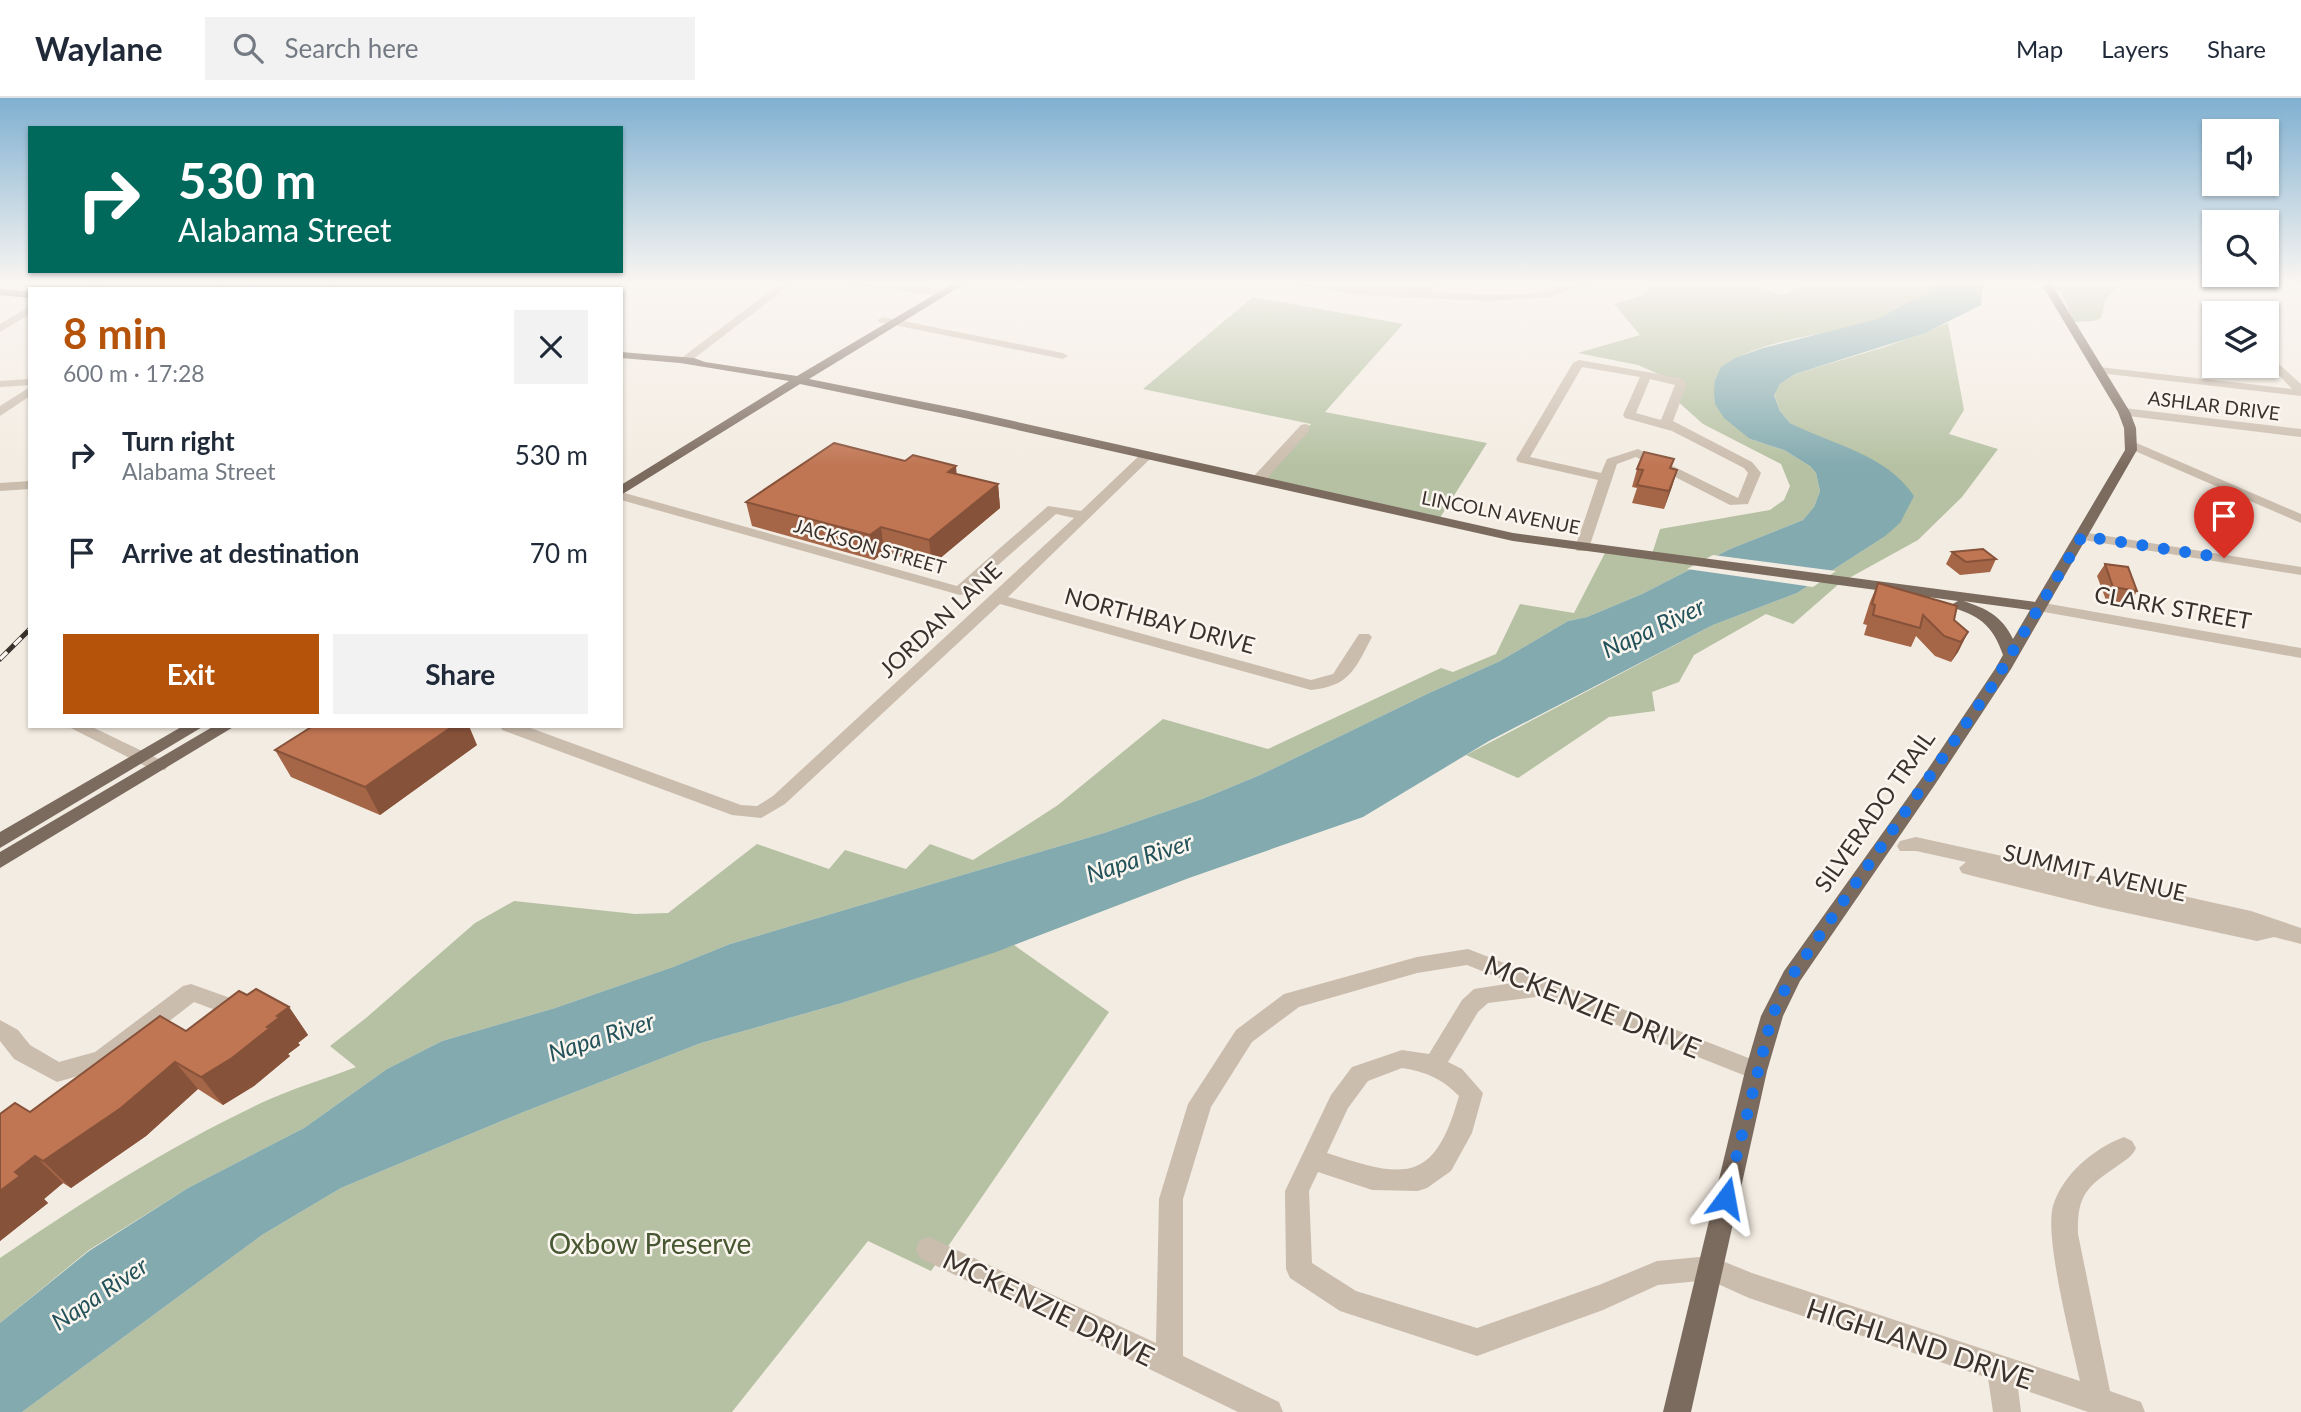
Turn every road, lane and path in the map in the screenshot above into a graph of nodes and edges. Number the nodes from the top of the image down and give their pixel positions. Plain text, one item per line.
1 (706, 344) edge
2 (851, 344) edge
3 (1003, 344) edge
4 (2083, 344) edge
5 (623, 355) edge
6 (1063, 356) dead end
7 (684, 361) junction
8 (2279, 369) edge
9 (2099, 370) junction
10 (1646, 374) junction
11 (801, 375) junction
12 (784, 377) junction
13 (28, 382) edge
14 (0, 384) edge
15 (28, 391) edge
16 (2301, 392) edge
17 (0, 412) edge
18 (2123, 412) junction
19 (1672, 427) junction
20 (1306, 428) dead end
21 (2301, 433) edge
22 (2132, 445) junction
23 (1147, 455) junction
24 (623, 476) edge
25 (1606, 478) junction
26 (1258, 480) junction
27 (28, 485) edge
28 (0, 487) edge
29 (623, 492) edge
30 (623, 494) edge
31 (1083, 516) junction
32 (2301, 519) edge
33 (2082, 536) junction
34 (1583, 548) junction
35 (2301, 570) edge
36 (1898, 590) junction
37 (997, 599) junction
38 (2038, 607) junction
39 (1364, 637) dead end
40 (2301, 653) edge
41 (2011, 654) junction
42 (79, 728) edge
43 (193, 728) edge
44 (223, 728) edge
45 (513, 728) edge
46 (141, 758) junction
47 (159, 766) junction
48 (0, 841) edge
49 (1898, 843) junction
50 (0, 861) edge
51 (2301, 936) edge
52 (1544, 989) junction
53 (242, 1011) edge
54 (0, 1029) edge
55 (1434, 1066) junction
56 (1756, 1071) junction
57 (2124, 1148) dead end
58 (1312, 1160) junction
59 (929, 1249) dead end
60 (1710, 1268) junction
61 (1168, 1364) junction
62 (2001, 1370) junction
63 (2098, 1402) junction
64 (1269, 1412) edge
65 (1677, 1412) edge
66 (2007, 1412) edge
67 (2131, 1412) edge

1 - 7 street
2 - 11 main road
3 - 6 street
4 - 9 main road
5 - 7 main road, LINCOLN AVENUE
7 - 11 main road, LINCOLN AVENUE
7 - 12 main road, LINCOLN AVENUE
8 - 16 street
9 - 16 street
9 - 18 main road
10 - 19 street
10 - 19 street
10 - 25 street
11 - 12 main road, LINCOLN AVENUE
11 - 23 main road, LINCOLN AVENUE
11 - 29 main road
12 - 24 main road
13 - 14 street
15 - 17 street
18 - 21 street, ASHLAR DRIVE
18 - 22 main road
19 - 25 street
20 - 26 street
22 - 32 street
22 - 33 main road, SILVERADO TRAIL
23 - 26 main road, LINCOLN AVENUE
23 - 31 street, JORDAN LANE
25 - 34 street
26 - 34 main road, LINCOLN AVENUE
27 - 28 street
30 - 31 street, JACKSON STREET
31 - 37 street, JORDAN LANE
33 - 35 street
33 - 38 main road, SILVERADO TRAIL
34 - 36 main road, LINCOLN AVENUE
36 - 38 main road, LINCOLN AVENUE
36 - 41 main road
37 - 39 street, NORTHBAY DRIVE
37 - 45 street, JORDAN LANE
38 - 40 street, CLARK STREET
38 - 41 main road, SILVERADO TRAIL
41 - 49 main road, SILVERADO TRAIL
42 - 46 street
43 - 46 main road
44 - 47 main road
46 - 47 street
46 - 48 main road
47 - 50 main road
49 - 51 street, SUMMIT AVENUE
49 - 56 main road, SILVERADO TRAIL
52 - 55 street
52 - 56 street, MCKENZIE DRIVE
52 - 61 street, MCKENZIE DRIVE
53 - 54 street
55 - 58 street
55 - 58 street
56 - 60 main road, SILVERADO TRAIL
57 - 63 street
58 - 60 street
59 - 61 street, MCKENZIE DRIVE
60 - 62 street, HIGHLAND DRIVE
60 - 65 main road, SILVERADO TRAIL
61 - 64 street, MCKENZIE DRIVE
62 - 63 street, HIGHLAND DRIVE
62 - 66 street
63 - 67 street, HIGHLAND DRIVE

